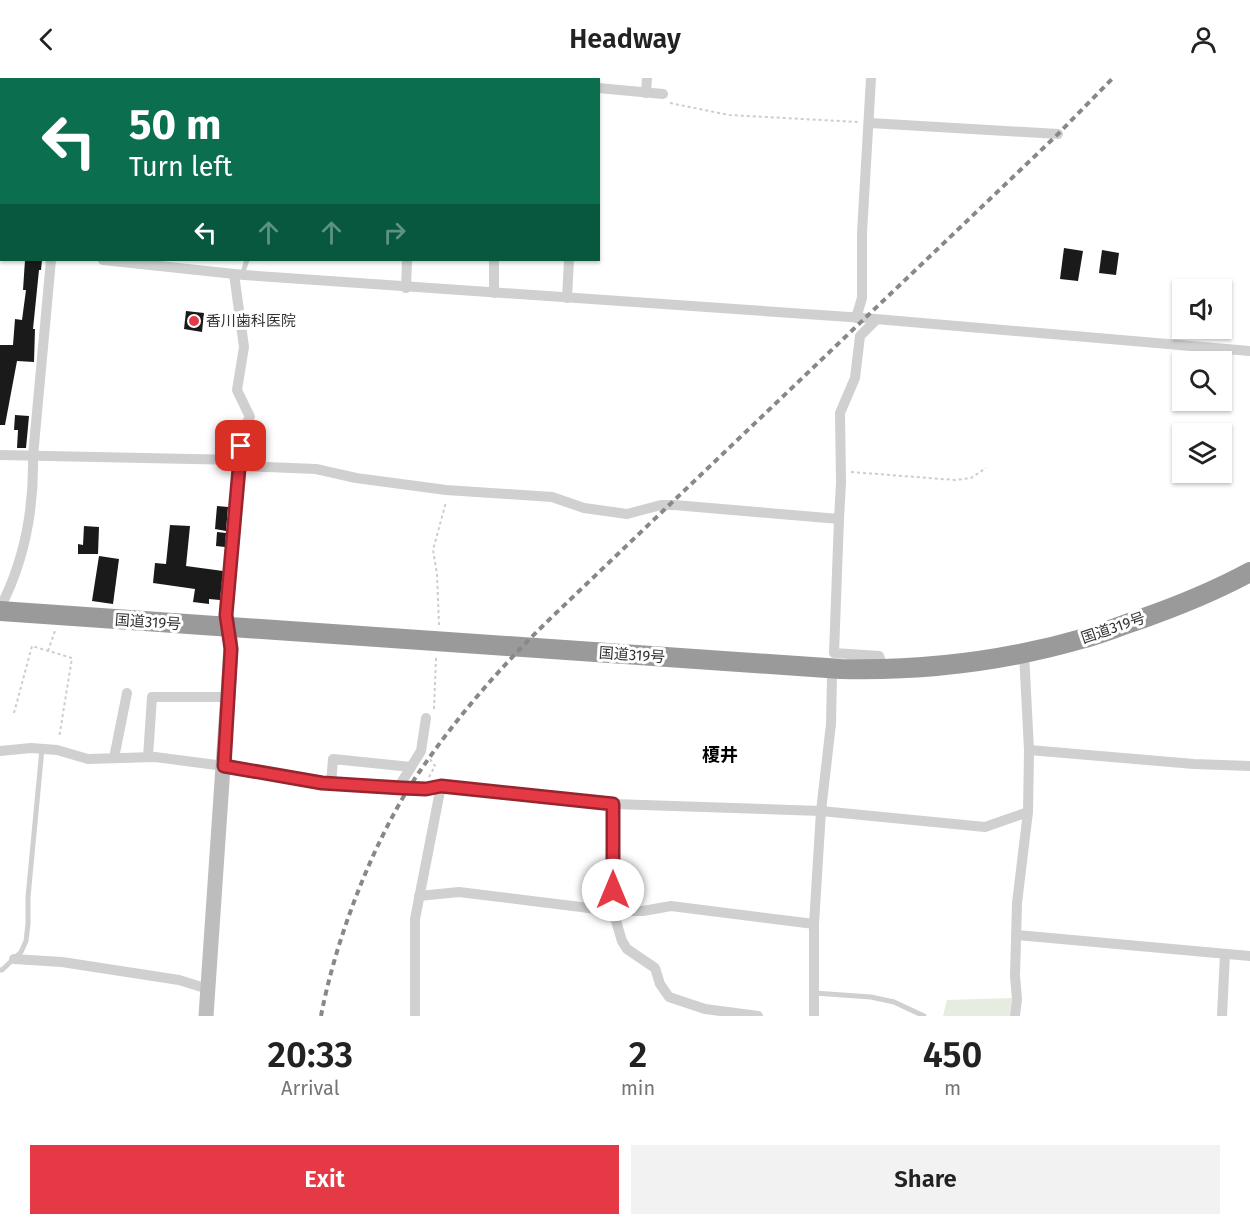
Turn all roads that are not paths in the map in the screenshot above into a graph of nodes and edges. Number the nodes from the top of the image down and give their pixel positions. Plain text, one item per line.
1 (647, 78) edge
2 (871, 78) edge
3 (600, 88) edge
4 (646, 93) junction
5 (663, 98) road end
6 (870, 123) junction
7 (1058, 134) dead end
8 (51, 261) edge
9 (113, 261) edge
10 (246, 261) edge
11 (407, 261) edge
12 (494, 261) edge
13 (569, 261) edge
14 (238, 274) junction
15 (406, 288) junction
16 (494, 293) junction
17 (567, 298) junction
18 (856, 318) junction
19 (876, 320) junction
20 (1250, 351) edge
21 (0, 455) edge
22 (33, 456) junction
23 (240, 463) junction
24 (839, 519) junction
25 (1250, 572) edge
26 (0, 610) edge
27 (229, 627) junction
28 (1024, 653) junction
29 (884, 670) junction
30 (832, 676) dead end
31 (126, 693) dead end
32 (228, 697) junction
33 (426, 718) dead end
34 (42, 749) junction
35 (1029, 750) junction
36 (0, 752) edge
37 (148, 757) junction
38 (114, 758) junction
39 (224, 766) junction
40 (1250, 766) edge
41 (411, 767) junction
42 (331, 784) junction
43 (441, 786) junction
44 (398, 788) junction
45 (613, 804) junction
46 (821, 811) junction
47 (1028, 812) junction
48 (419, 896) junction
49 (613, 911) junction
50 (814, 924) junction
51 (1017, 935) junction
52 (1225, 954) junction
53 (1250, 956) edge
54 (14, 958) junction
55 (0, 969) edge
56 (208, 989) junction
57 (814, 993) junction
58 (206, 1016) edge
59 (415, 1016) edge
60 (758, 1016) edge
61 (814, 1016) edge
62 (924, 1016) edge
63 (1015, 1016) edge
64 (1222, 1016) edge

1 - 4 street
2 - 6 street
3 - 4 street
4 - 5 street
6 - 7 street
6 - 18 street
8 - 22 street
9 - 14 street
10 - 14 lane
11 - 15 street
12 - 16 street
13 - 17 street
14 - 15 street
14 - 23 street
15 - 16 street
16 - 17 street
17 - 18 street
18 - 19 street
19 - 20 street
19 - 24 street
21 - 22 street
22 - 23 street
22 - 26 street
23 - 24 street
23 - 27 street
24 - 29 street
25 - 28 highway, 国道319号
26 - 27 highway, 国道319号
27 - 29 highway, 国道319号
27 - 32 street
28 - 29 highway, 国道319号
28 - 35 street
30 - 46 street
31 - 38 street
32 - 37 street
32 - 39 street
33 - 41 street
34 - 36 street
34 - 38 street
34 - 54 lane
35 - 40 street
35 - 47 street
37 - 38 street
37 - 39 street
39 - 42 street
39 - 56 street
41 - 42 street
41 - 44 street
42 - 44 street
43 - 44 street
43 - 45 street
43 - 48 street
45 - 46 street
45 - 49 street
46 - 47 street
46 - 50 street
47 - 51 street
48 - 49 street
48 - 59 street
49 - 50 street
49 - 60 street
50 - 57 street
51 - 52 street
51 - 63 street
52 - 53 street
52 - 64 street
54 - 55 lane
54 - 56 street
56 - 58 street
57 - 61 street
57 - 62 lane

